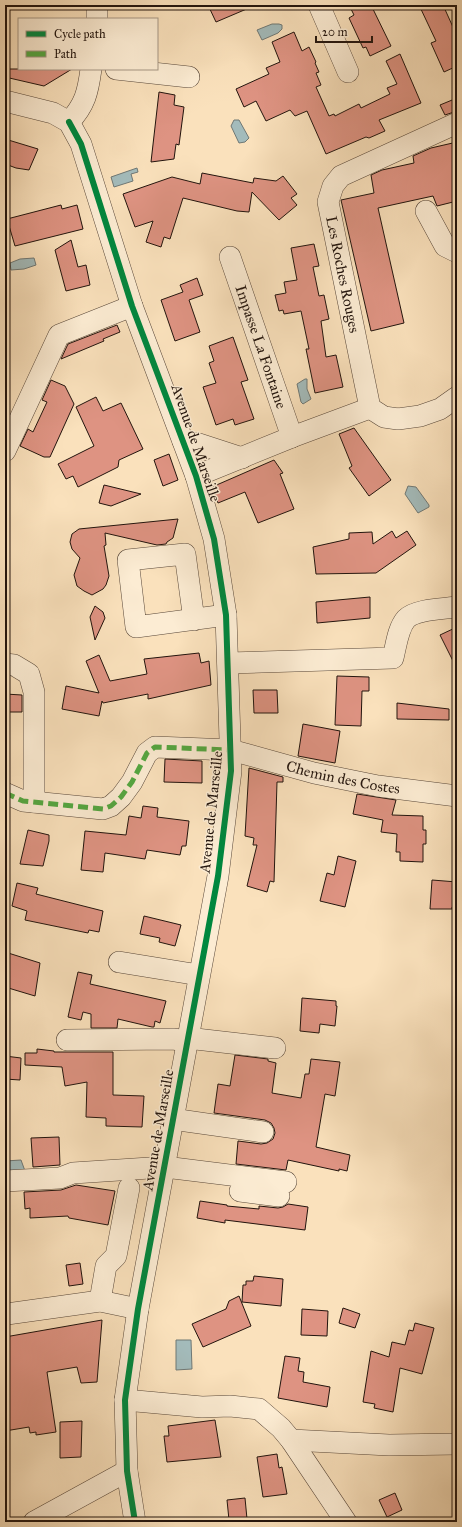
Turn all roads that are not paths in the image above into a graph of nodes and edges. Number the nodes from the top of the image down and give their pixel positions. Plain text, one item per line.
1 (98, 5) edge
2 (319, 5) edge
3 (96, 18) edge
4 (91, 70) edge
5 (124, 70) edge
6 (348, 72) dead end
7 (188, 78) dead end
8 (5, 101) edge
9 (69, 122) junction
10 (457, 123) edge
11 (426, 211) dead end
12 (457, 252) edge
13 (230, 257) dead end
14 (132, 306) junction
15 (457, 397) edge
16 (370, 408) junction
17 (292, 437) junction
18 (183, 441) junction
19 (5, 451) edge
20 (242, 458) junction
21 (196, 476) junction
22 (457, 607) edge
23 (226, 615) junction
24 (194, 620) dead end
25 (228, 663) junction
26 (5, 664) edge
27 (231, 750) junction
28 (5, 793) edge
29 (457, 796) edge
30 (34, 802) junction
31 (119, 962) dead end
32 (199, 975) junction
33 (67, 1040) dead end
34 (187, 1040) junction
35 (275, 1048) dead end
36 (172, 1119) junction
37 (263, 1132) dead end
38 (164, 1174) junction
39 (5, 1181) edge
40 (129, 1188) dead end
41 (282, 1189) dead end
42 (100, 1301) junction
43 (138, 1309) junction
44 (7, 1314) dead end
45 (125, 1400) junction
46 (291, 1440) junction
47 (457, 1444) edge
48 (127, 1471) junction
49 (34, 1522) edge
50 (135, 1522) edge
51 (346, 1522) edge

1 - 3 street
2 - 6 street
4 - 9 street
5 - 7 street
8 - 9 street
9 - 14 street, Avenue de Marseille
10 - 16 street, Les Roches Rouges
11 - 12 street
13 - 17 street, Impasse La Fontaine
14 - 18 street, Avenue de Marseille
14 - 19 street
15 - 16 street
16 - 17 street
17 - 20 street
18 - 20 street
18 - 21 street, Avenue de Marseille
20 - 21 street
21 - 23 street, Avenue de Marseille
22 - 25 street
23 - 24 street
23 - 25 street, Avenue de Marseille
25 - 27 street, Avenue de Marseille
26 - 30 street
27 - 29 street, Chemin des Costes
27 - 30 street, Chemin des Costes
27 - 32 street, Avenue de Marseille
28 - 30 street
31 - 32 street
32 - 34 street, Avenue de Marseille
33 - 34 street
34 - 35 street
34 - 36 street, Avenue de Marseille
36 - 37 street
36 - 38 street, Avenue de Marseille
38 - 39 street
38 - 41 street
38 - 43 street, Avenue de Marseille
40 - 42 street
42 - 43 street
42 - 44 street
43 - 45 street, Avenue de Marseille
45 - 46 street
45 - 48 street, Avenue de Marseille
46 - 47 street
46 - 51 street
48 - 49 street
48 - 50 street, Avenue de Marseille

